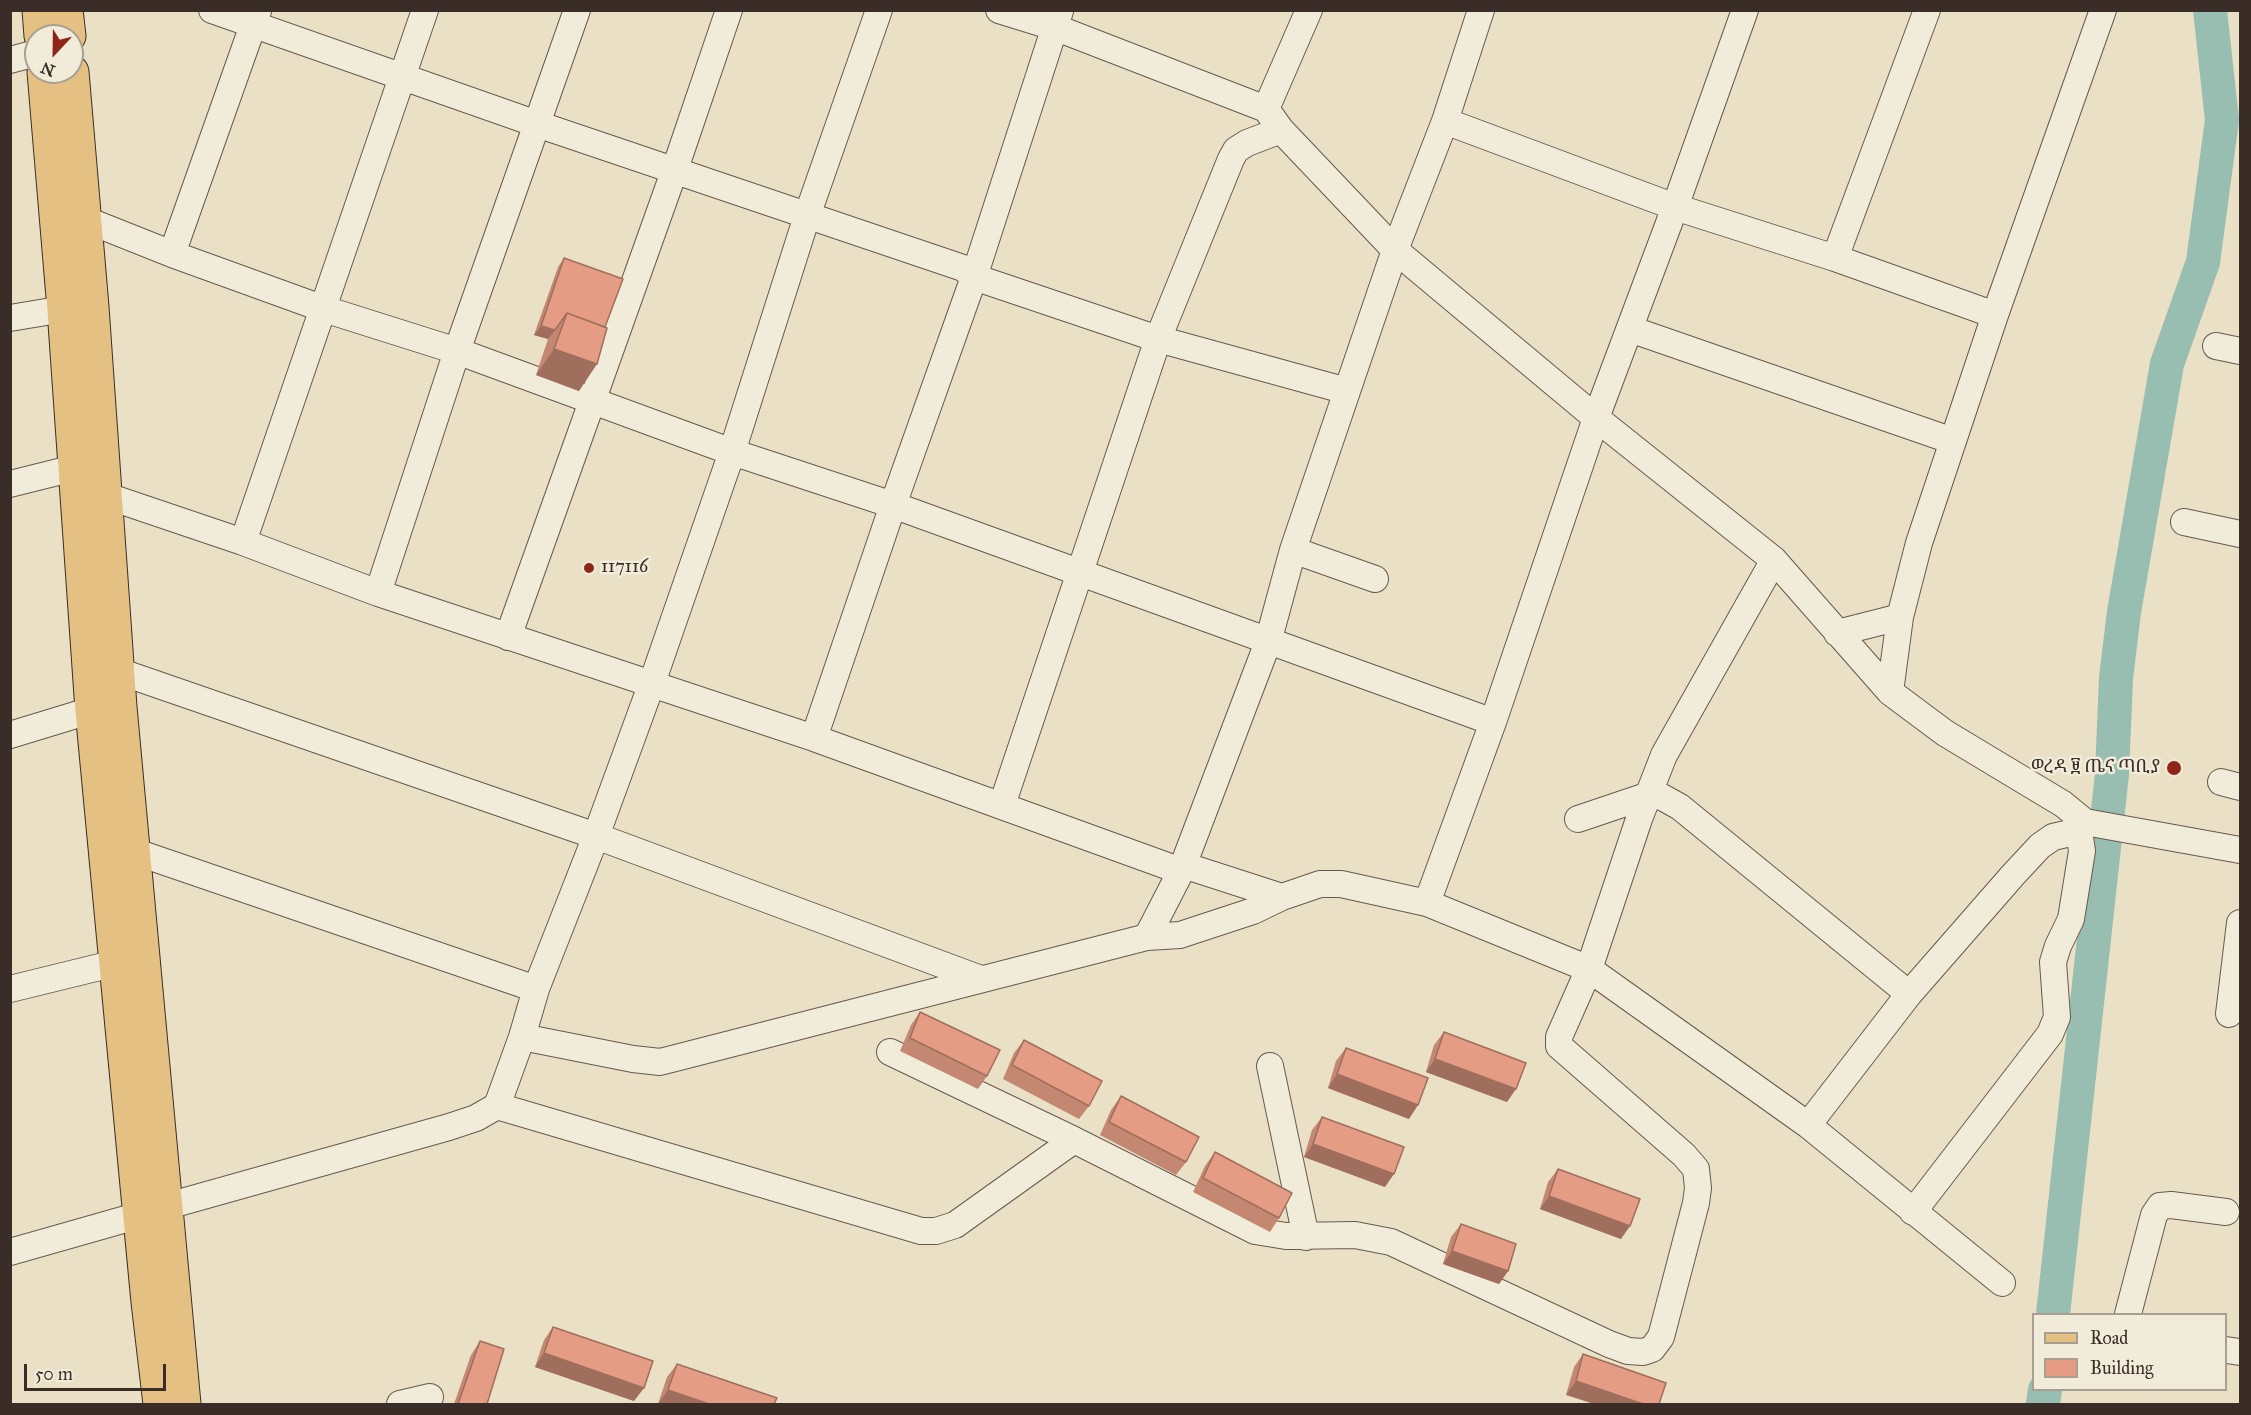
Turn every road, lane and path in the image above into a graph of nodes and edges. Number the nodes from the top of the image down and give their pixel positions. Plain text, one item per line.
1 (212, 10) edge
2 (425, 10) edge
3 (577, 10) edge
4 (729, 10) edge
5 (879, 10) edge
6 (999, 10) edge
7 (1309, 10) edge
8 (1481, 10) edge
9 (1745, 10) edge
10 (1927, 10) edge
11 (2103, 10) edge
12 (256, 18) edge
13 (1057, 19) edge
14 (402, 77) junction
15 (45, 84) edge
16 (73, 84) edge
17 (1266, 109) junction
18 (1445, 121) junction
19 (537, 124) junction
20 (1281, 130) junction
21 (675, 169) junction
22 (1676, 207) junction
23 (807, 216) junction
24 (84, 219) junction
25 (1395, 250) junction
26 (172, 254) junction
27 (1835, 258) junction
28 (974, 277) junction
29 (64, 309) junction
30 (324, 309) junction
31 (1995, 315) junction
32 (10, 318) edge
33 (1630, 329) junction
34 (1158, 339) junction
35 (457, 351) junction
36 (1347, 391) junction
37 (592, 402) junction
38 (1596, 418) junction
39 (1953, 441) junction
40 (732, 452) junction
41 (74, 468) junction
42 (10, 484) edge
43 (104, 495) junction
44 (893, 505) junction
45 (2184, 522) dead end
46 (2241, 534) edge
47 (243, 542) junction
48 (1293, 549) junction
49 (1774, 560) junction
50 (1080, 572) junction
51 (1375, 579) dead end
52 (378, 592) junction
53 (1900, 617) junction
54 (1837, 633) junction
55 (508, 637) junction
56 (1268, 642) junction
57 (118, 671) junction
58 (652, 683) junction
59 (1890, 692) junction
60 (92, 710) junction
61 (1493, 722) junction
62 (10, 735) edge
63 (814, 738) junction
64 (113, 781) junction
65 (1649, 795) junction
66 (1002, 805) junction
67 (1578, 819) dead end
68 (2088, 826) junction
69 (596, 836) junction
70 (2241, 850) edge
71 (133, 851) junction
72 (1182, 868) junction
73 (1281, 897) junction
74 (1426, 903) junction
75 (2241, 923) edge
76 (1147, 937) junction
77 (116, 963) junction
78 (1589, 969) junction
79 (981, 979) junction
80 (10, 989) edge
81 (536, 989) junction
82 (1909, 994) junction
83 (2229, 1014) dead end
84 (522, 1037) junction
85 (890, 1052) dead end
86 (1269, 1066) dead end
87 (497, 1106) junction
88 (1808, 1125) junction
89 (1074, 1140) junction
90 (152, 1211) junction
91 (1913, 1212) junction
92 (2226, 1212) dead end
93 (1306, 1237) junction
94 (10, 1252) edge
95 (2002, 1283) dead end
96 (161, 1300) junction
97 (2128, 1313) edge
98 (430, 1396) dead end
99 (160, 1404) edge
100 (184, 1404) edge
101 (400, 1404) edge

1 - 12 street
2 - 14 street
3 - 19 street
4 - 21 street
5 - 23 street
6 - 13 street
7 - 17 street
8 - 18 street
9 - 22 street
10 - 27 street
11 - 31 street
12 - 14 street
12 - 26 street
13 - 17 street
13 - 28 street
14 - 19 street
14 - 30 street
15 - 29 main road
16 - 24 main road
17 - 20 street
18 - 22 street
18 - 25 street
19 - 21 street
19 - 35 street
20 - 25 street
20 - 34 street
21 - 23 street
21 - 37 street
22 - 27 street
22 - 33 street
23 - 28 street
23 - 40 street
24 - 26 street
24 - 43 main road
25 - 36 street
25 - 38 street
26 - 30 street
27 - 31 street
28 - 34 street
28 - 44 street
29 - 32 street
29 - 41 main road
30 - 35 street
30 - 47 street
31 - 39 street
33 - 38 street
33 - 39 street
34 - 36 street
34 - 50 street
35 - 37 street
35 - 52 street
36 - 48 street
37 - 40 street
37 - 55 street
38 - 49 street
38 - 61 street
39 - 53 street
40 - 44 street
40 - 58 street
41 - 42 street
41 - 60 main road
43 - 47 street
43 - 57 main road
44 - 50 street
44 - 63 street
45 - 46 street
47 - 52 street
48 - 51 street
48 - 56 street
49 - 54 street
49 - 65 street
50 - 56 street
50 - 66 street
52 - 55 street
53 - 54 street
53 - 59 street
54 - 59 street
55 - 58 street
56 - 61 street
56 - 72 street
57 - 64 main road
57 - 69 street
58 - 63 street
58 - 69 street
59 - 68 street
60 - 62 street
60 - 64 main road
61 - 74 street
63 - 66 street
64 - 71 main road
64 - 77 main road
65 - 67 street
65 - 78 street
65 - 82 street
66 - 72 street
68 - 70 street
68 - 82 street
68 - 91 street
69 - 79 street
69 - 81 street
71 - 81 street
71 - 90 main road
72 - 73 street
72 - 76 street
73 - 74 street
73 - 76 street
74 - 78 street
75 - 83 street
76 - 79 street
77 - 80 street
77 - 90 main road
78 - 88 street
78 - 93 street
79 - 84 street
81 - 84 street
82 - 88 street
84 - 87 street
85 - 89 street
86 - 93 street
87 - 89 street
87 - 90 street
88 - 91 street
89 - 93 street
90 - 94 street
90 - 96 main road
91 - 95 street
92 - 97 street
96 - 99 main road
96 - 100 main road
98 - 101 street

